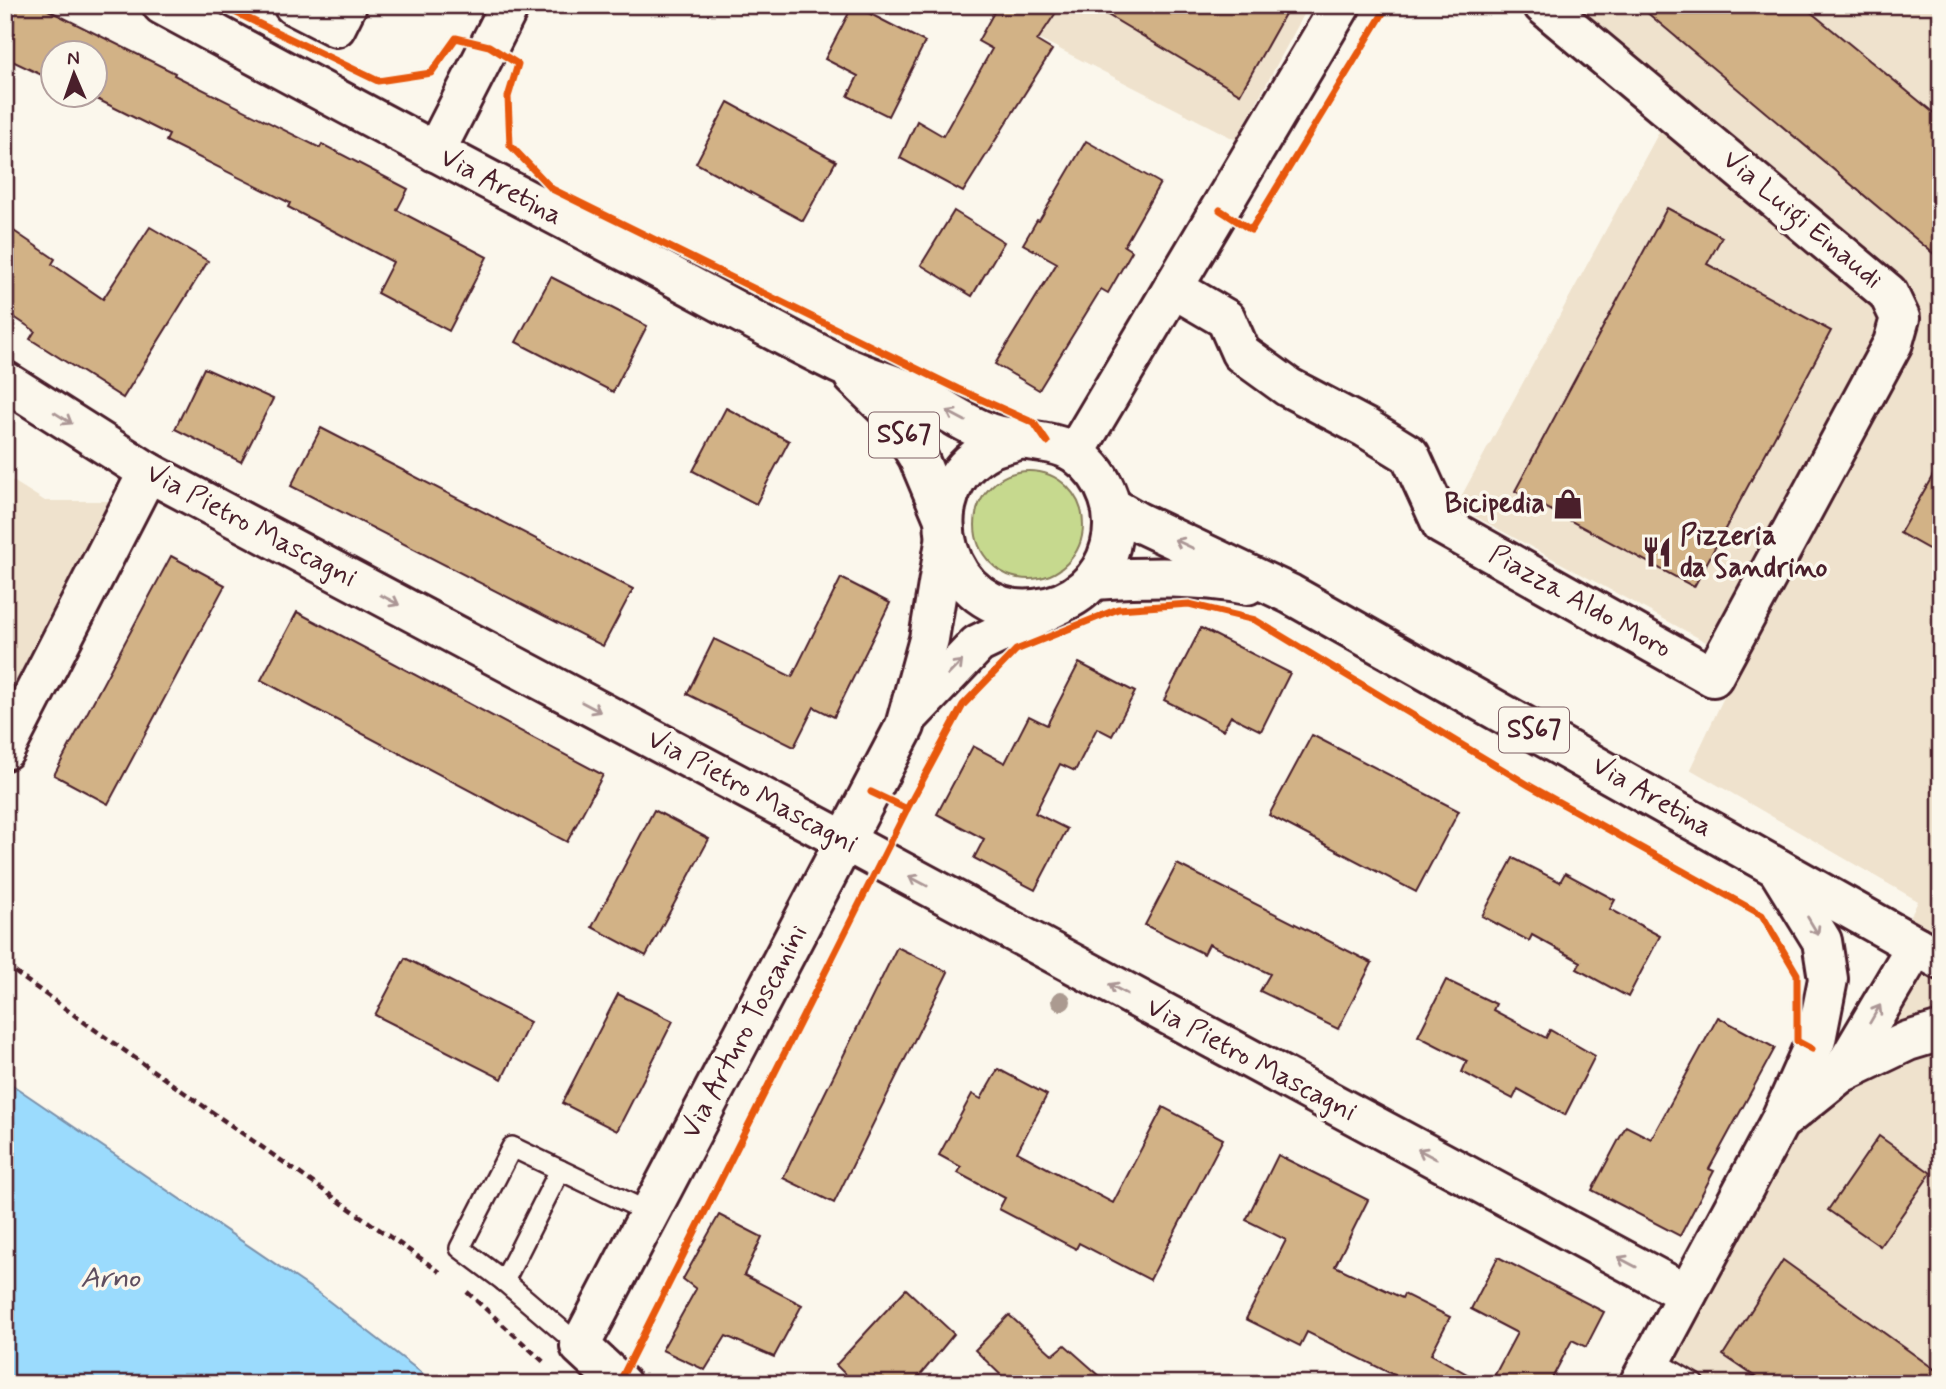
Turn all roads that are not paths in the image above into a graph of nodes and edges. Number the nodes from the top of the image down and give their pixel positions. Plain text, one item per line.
1 (162, 5) edge
2 (293, 5) edge
3 (510, 5) edge
4 (1341, 5) edge
5 (1544, 5) edge
6 (342, 16) edge
7 (435, 152) junction
8 (1173, 288) junction
9 (842, 366) junction
10 (5, 382) edge
11 (1019, 440) junction
12 (1074, 453) junction
13 (148, 471) junction
14 (1112, 507) junction
15 (944, 531) junction
16 (1079, 591) junction
17 (1290, 594) junction
18 (1713, 677) joint
19 (908, 717) junction
20 (5, 750) edge
21 (845, 841) junction
22 (1777, 868) junction
23 (1928, 953) edge
24 (1941, 1031) edge
25 (1841, 1073) junction
26 (1780, 1121) junction
27 (560, 1170) junction
28 (650, 1213) junction
29 (504, 1281) junction
30 (1687, 1294) junction
31 (580, 1346) junction
32 (1645, 1372) edge
33 (621, 1384) edge
34 (1694, 1384) edge

1 - 7 street, Via Aretina / SS67
2 - 6 street
3 - 7 street
4 - 8 street
5 - 18 street, Via Luigi Einaudi
7 - 9 street, Via Aretina / SS67
8 - 12 street
8 - 18 street, Piazza Aldo Moro
11 -> 9 street, Via Aretina / SS67
9 - 15 street, Via Aretina / SS67
10 -> 13 street, Via Pietro Mascagni
11 - 12 street, Via Aretina / SS67
11 - 15 street, Via Aretina / SS67
12 - 14 street, Via Aretina / SS67
13 - 20 street
13 -> 21 street, Via Pietro Mascagni
14 - 16 street, Via Aretina / SS67
17 -> 14 street, Via Aretina / SS67
15 - 16 street, Via Aretina / SS67
15 - 19 street, Via Arturo Toscanini
16 - 17 street, Via Aretina / SS67
19 -> 16 street, Via Arturo Toscanini
17 - 22 street, Via Aretina / SS67
19 - 21 street, Via Arturo Toscanini
21 - 28 street, Via Arturo Toscanini
30 -> 21 street, Via Pietro Mascagni
22 - 23 street, Via Aretina / SS67
22 -> 26 street
25 -> 23 street
24 - 25 street
25 - 26 street
26 - 30 street
27 - 28 lane
27 - 29 lane
27 - 29 lane
28 - 31 street, Via Arturo Toscanini
29 - 31 lane
30 - 32 street
31 - 33 street
32 - 34 lane

